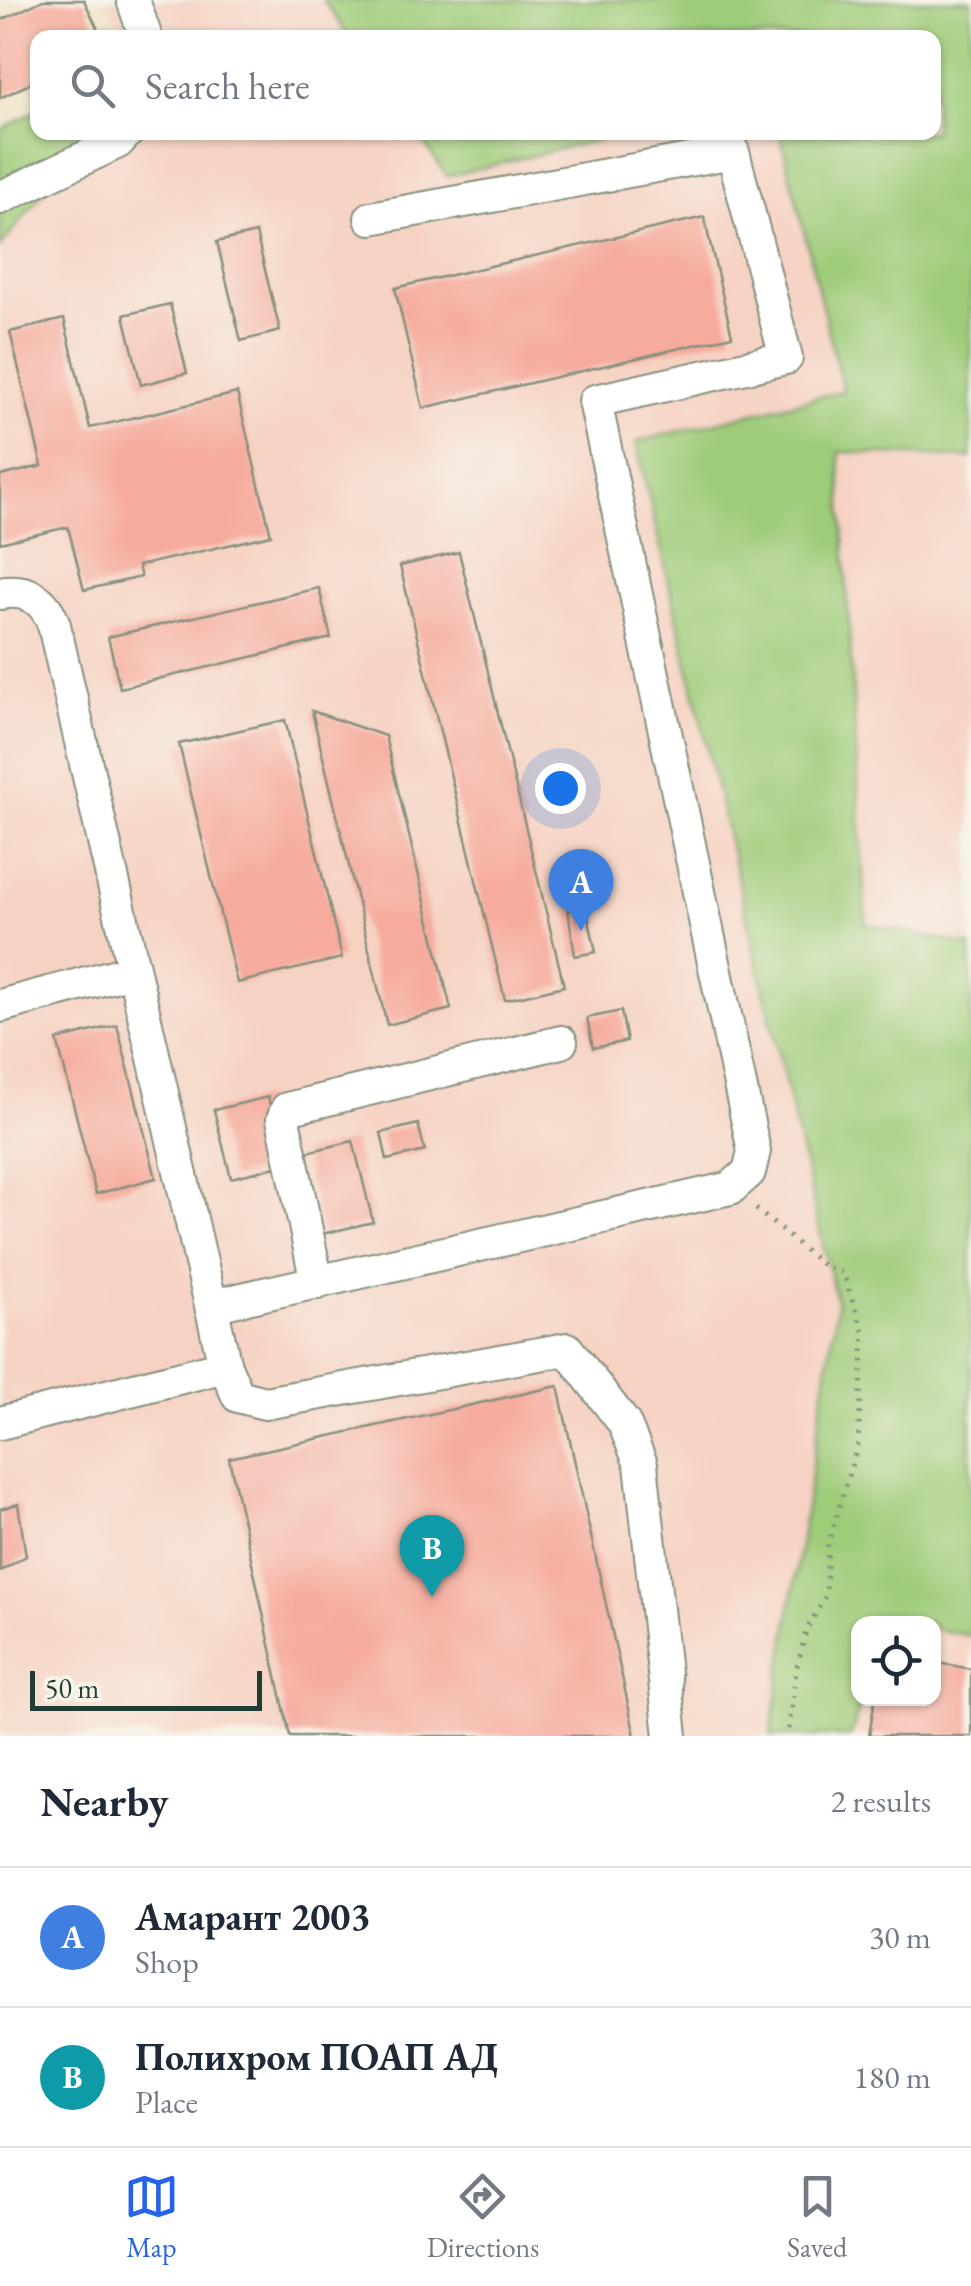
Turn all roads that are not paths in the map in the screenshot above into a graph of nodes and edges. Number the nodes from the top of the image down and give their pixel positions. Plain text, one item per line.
1 (132, 0) edge
2 (143, 30) edge
3 (120, 140) edge
4 (0, 198) edge
5 (371, 218) dead end
6 (0, 593) edge
7 (132, 971) junction
8 (0, 1006) edge
9 (561, 1042) dead end
10 (318, 1283) junction
11 (211, 1306) junction
12 (225, 1366) junction
13 (0, 1422) edge
14 (672, 1736) edge

1 - 2 street
3 - 4 street
5 - 10 street
6 - 7 street
7 - 8 street
7 - 11 street
9 - 10 street
10 - 11 street
11 - 12 street
12 - 13 street
12 - 14 street

